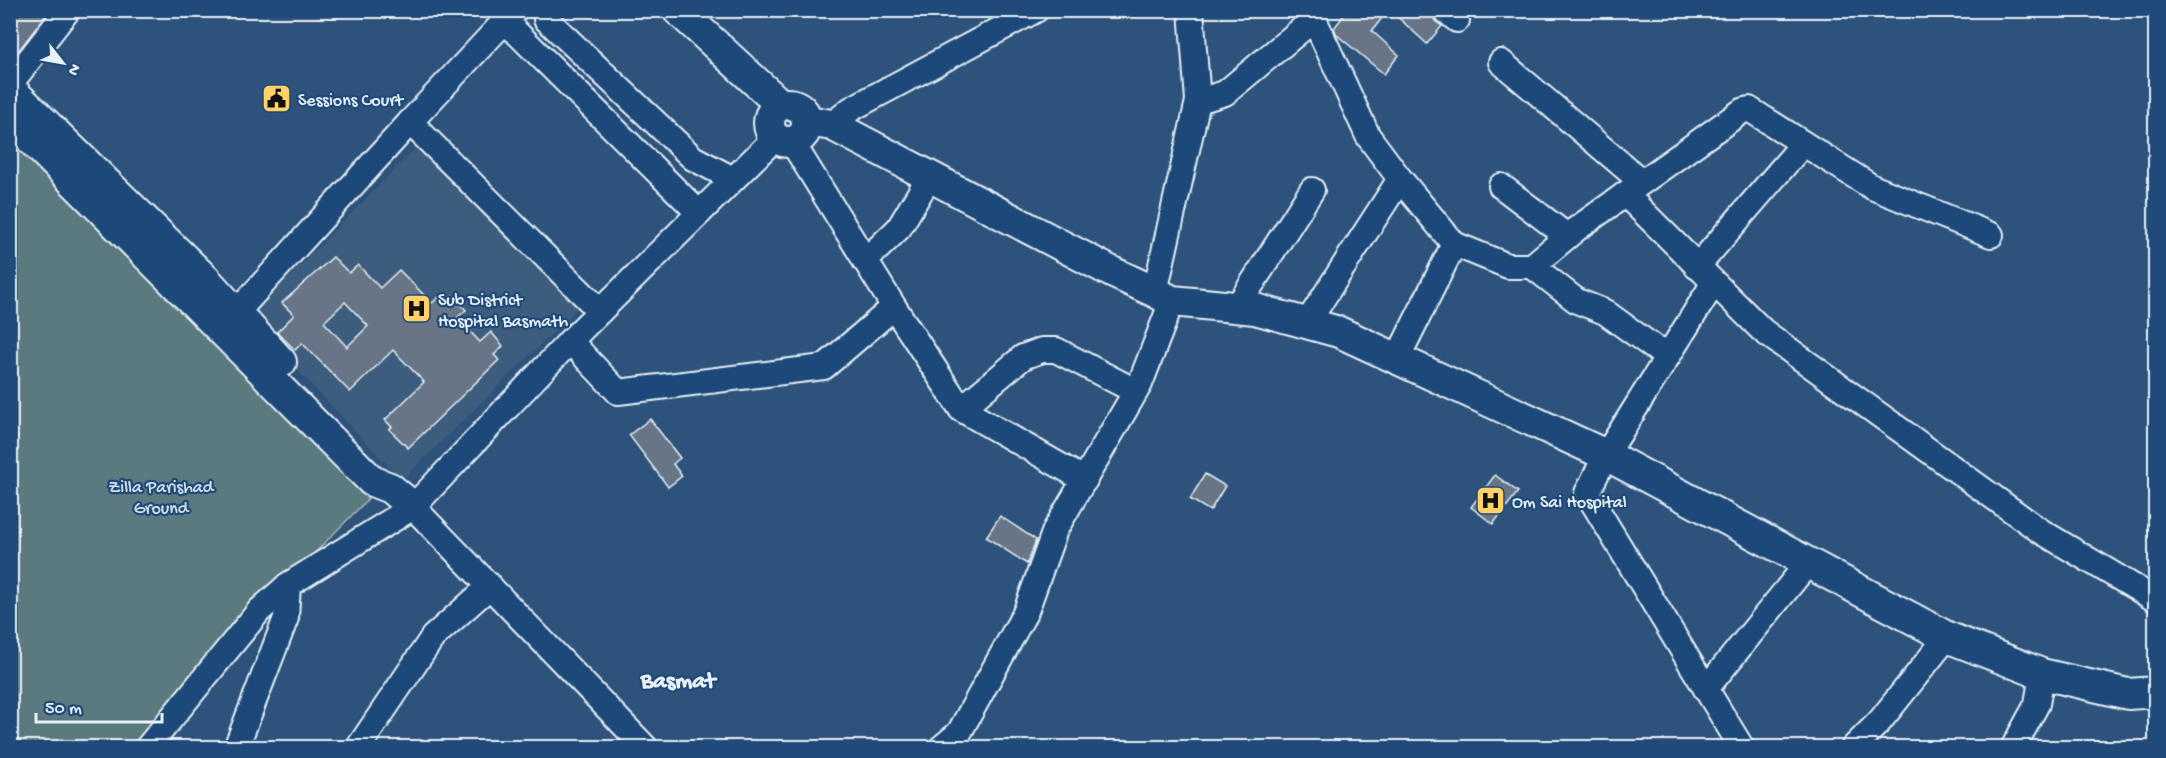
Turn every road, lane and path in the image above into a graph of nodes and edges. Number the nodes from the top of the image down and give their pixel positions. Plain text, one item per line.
1 (68, 10) edge
2 (678, 10) edge
3 (1036, 10) edge
4 (1191, 10) edge
5 (1314, 15) edge
6 (510, 16) edge
7 (546, 19) dead end
8 (1501, 62) dead end
9 (609, 79) junction
10 (10, 84) edge
11 (10, 89) edge
12 (1198, 101) junction
13 (586, 102) junction
14 (10, 118) edge
15 (410, 122) junction
16 (802, 131) junction
17 (1803, 144) junction
18 (930, 176) junction
19 (733, 179) junction
20 (1401, 179) junction
21 (1501, 186) dead end
22 (1634, 188) junction
23 (1312, 190) dead end
24 (699, 213) junction
25 (1991, 235) dead end
26 (1567, 236) junction
27 (1454, 244) junction
28 (865, 261) junction
29 (1532, 266) junction
30 (1705, 275) junction
31 (1163, 296) junction
32 (1237, 307) junction
33 (894, 308) junction
34 (600, 311) junction
35 (236, 313) junction
36 (1307, 323) junction
37 (570, 341) junction
38 (1667, 357) junction
39 (1397, 359) junction
40 (1135, 391) junction
41 (961, 409) junction
42 (1606, 455) junction
43 (1085, 480) junction
44 (390, 488) junction
45 (413, 507) junction
46 (1808, 563) junction
47 (288, 585) junction
48 (490, 586) junction
49 (2156, 600) edge
50 (1947, 638) junction
51 (2042, 674) junction
52 (1706, 689) junction
53 (2156, 693) edge
54 (147, 747) edge
55 (236, 747) edge
56 (358, 747) edge
57 (646, 747) edge
58 (941, 747) edge
59 (1742, 747) edge
60 (1853, 747) edge
61 (2013, 747) edge

1 - 10 street
2 - 16 main road
3 - 16 street
4 - 12 street
5 - 12 street
5 - 20 street
6 - 13 street
6 - 15 street
7 - 9 street
8 - 22 street
9 - 13 street
9 - 19 street
11 - 35 main road
12 - 31 street
13 - 24 street
14 - 44 main road
15 - 34 street
15 - 35 street
16 - 18 main road
16 - 19 street
16 - 28 street
17 - 22 street
17 - 25 street
17 - 30 street
18 - 28 street
18 - 31 main road
19 - 24 street
20 - 27 street
20 - 36 street
21 - 26 street
22 - 26 street
22 - 30 street
23 - 32 street
24 - 34 street
26 - 29 street
27 - 29 street
27 - 39 street
28 - 33 street
29 - 38 street
30 - 38 street
30 - 49 street
31 - 32 main road
31 - 40 street
32 - 36 main road
33 - 37 street
33 - 41 street
34 - 37 street
35 - 44 main road
36 - 39 main road
37 - 45 street
38 - 42 street
39 - 42 main road
40 - 41 street
40 - 43 street
41 - 43 street
42 - 46 main road
42 - 52 street
43 - 58 street
44 - 45 main road
45 - 47 street
45 - 48 street
46 - 50 main road
46 - 52 street
47 - 54 street
47 - 55 street
48 - 56 street
48 - 57 street
50 - 51 main road
50 - 60 street
51 - 53 main road
51 - 61 street
52 - 59 street

